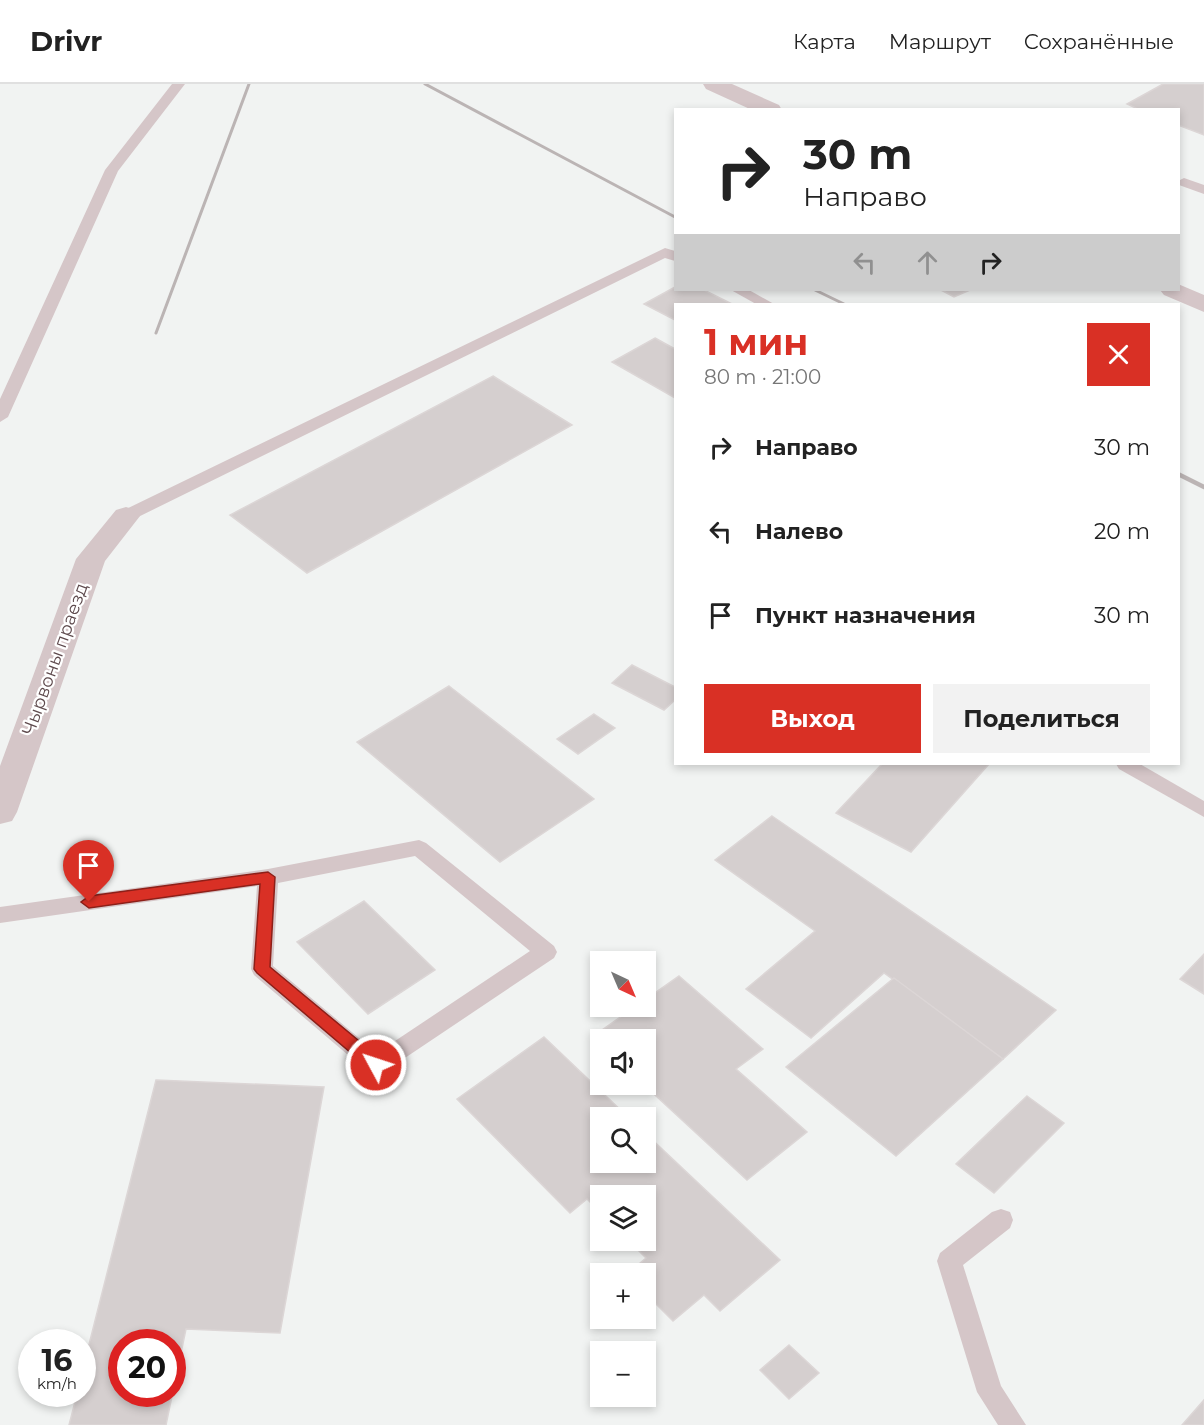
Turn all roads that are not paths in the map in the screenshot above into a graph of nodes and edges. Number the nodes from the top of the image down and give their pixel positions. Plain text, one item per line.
1 (179, 84) edge
2 (714, 84) edge
3 (767, 108) edge
4 (1184, 182) dead end
5 (1204, 190) edge
6 (674, 256) edge
7 (740, 291) edge
8 (1175, 291) edge
9 (765, 303) edge
10 (1204, 304) edge
11 (0, 417) edge
12 (126, 516) joint
13 (1128, 765) edge
14 (1204, 810) edge
15 (0, 812) edge
16 (268, 877) junction
17 (0, 915) edge
18 (1001, 1220) dead end
19 (1013, 1425) edge

1 - 11 lane
2 - 3 street
4 - 5 lane
6 - 12 lane
7 - 9 lane
8 - 10 street
12 - 15 street, Чырвоны праезд
13 - 14 lane
16 - 16 lane
16 - 17 lane
18 - 19 lane

